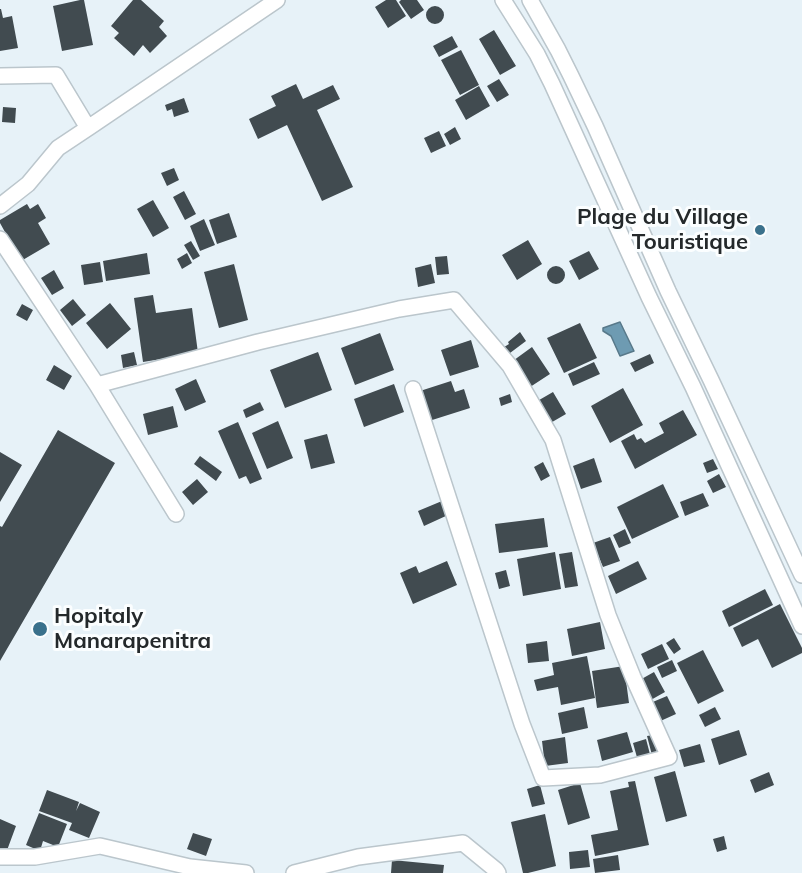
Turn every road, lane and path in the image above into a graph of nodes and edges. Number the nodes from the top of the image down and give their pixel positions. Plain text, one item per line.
1 (277, 0) edge
2 (503, 0) edge
3 (530, 0) edge
4 (0, 76) edge
5 (88, 128) junction
6 (0, 206) edge
7 (0, 239) edge
8 (97, 385) junction
9 (413, 389) dead end
10 (176, 514) dead end
11 (802, 575) edge
12 (802, 626) edge
13 (0, 857) edge
14 (246, 873) edge
15 (294, 873) edge
16 (498, 873) edge

1 - 5 street
2 - 12 street
3 - 11 street
4 - 5 street
5 - 6 street
7 - 8 street
8 - 9 street
8 - 10 street
13 - 14 street
15 - 16 street

